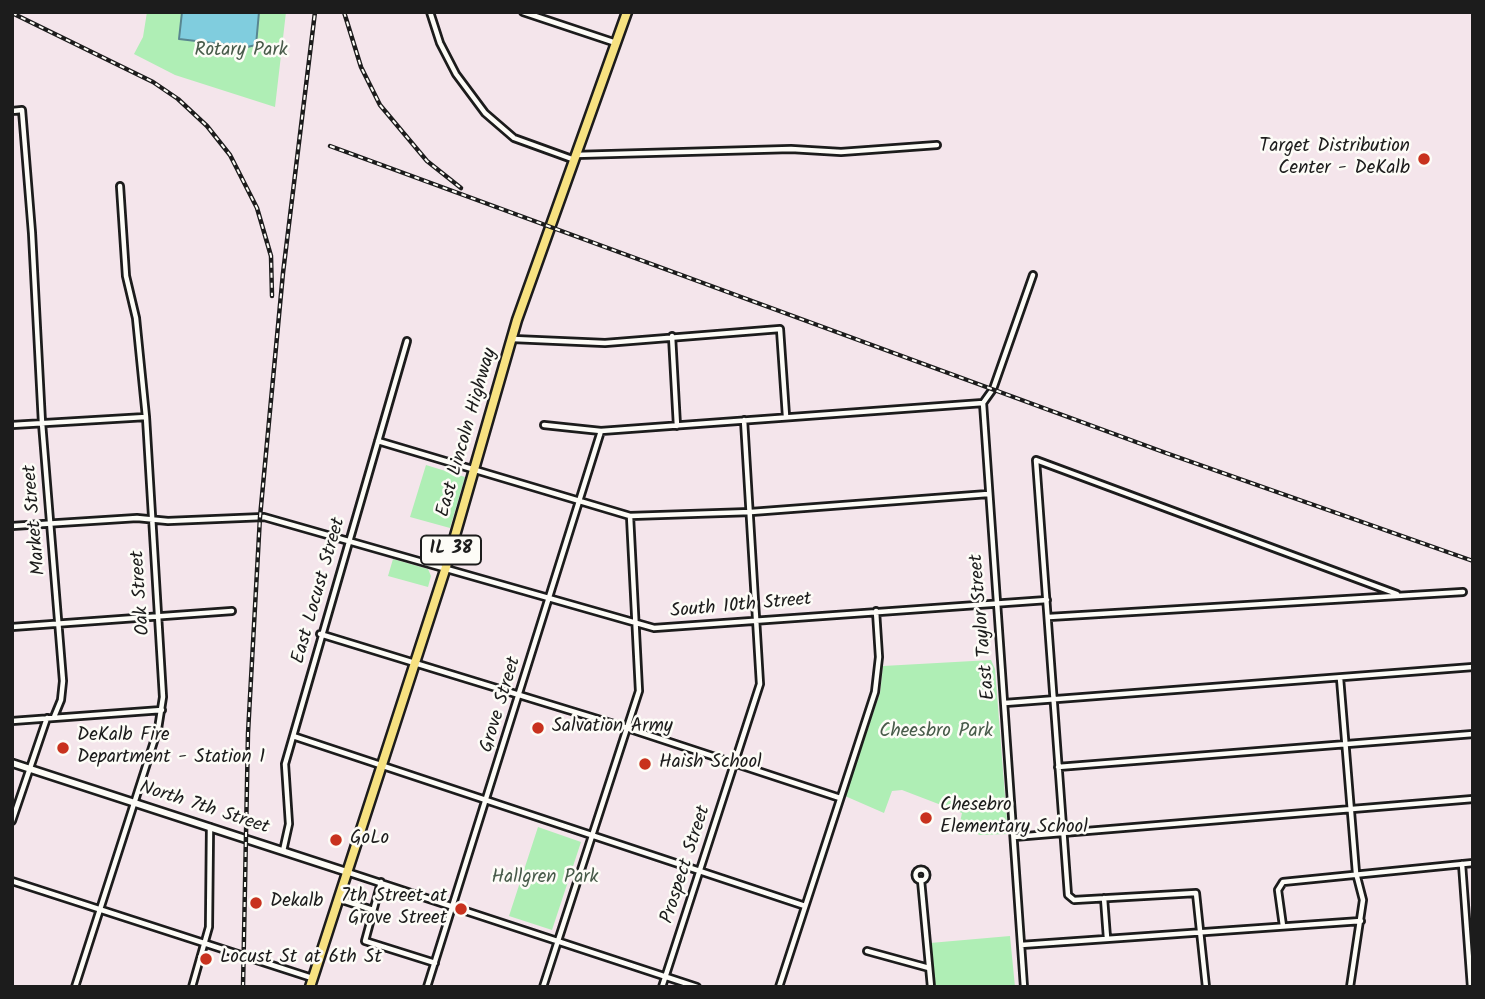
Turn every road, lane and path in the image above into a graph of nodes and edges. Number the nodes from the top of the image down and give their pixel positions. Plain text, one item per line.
1 (430, 12) edge
2 (523, 12) edge
3 (627, 12) edge
4 (617, 43) junction
5 (12, 111) edge
6 (937, 145) dead end
7 (573, 157) junction
8 (120, 186) dead end
9 (1033, 275) dead end
10 (672, 337) junction
11 (511, 339) junction
12 (407, 341) dead end
13 (983, 403) junction
14 (786, 416) junction
15 (146, 417) junction
16 (744, 419) junction
17 (42, 423) junction
18 (12, 425) edge
19 (544, 425) dead end
20 (677, 426) junction
21 (601, 430) junction
22 (378, 441) junction
23 (473, 469) junction
24 (988, 494) junction
25 (580, 500) junction
26 (751, 512) junction
27 (630, 516) junction
28 (151, 519) junction
29 (50, 524) junction
30 (12, 526) edge
31 (349, 540) junction
32 (446, 567) junction
33 (1463, 592) dead end
34 (1397, 594) junction
35 (551, 598) junction
36 (1047, 600) junction
37 (996, 604) junction
38 (232, 611) dead end
39 (876, 611) junction
40 (157, 617) junction
41 (1049, 617) junction
42 (757, 620) junction
43 (58, 623) junction
44 (637, 624) junction
45 (12, 627) edge
46 (320, 634) junction
47 (414, 661) junction
48 (1473, 667) edge
49 (1340, 678) junction
50 (519, 697) junction
51 (1054, 699) junction
52 (1004, 703) junction
53 (162, 710) junction
54 (54, 716) junction
55 (47, 718) junction
56 (12, 720) edge
57 (626, 728) junction
58 (1473, 734) edge
59 (293, 736) junction
60 (1345, 744) junction
61 (12, 763) edge
62 (734, 765) junction
63 (382, 767) junction
64 (1058, 767) junction
65 (28, 768) junction
66 (840, 798) junction
67 (1473, 799) edge
68 (487, 800) junction
69 (134, 804) junction
70 (1350, 810) junction
71 (12, 821) edge
72 (211, 826) junction
73 (1063, 834) junction
74 (592, 835) junction
75 (1014, 837) junction
76 (283, 851) junction
77 (1473, 863) edge
78 (1462, 864) junction
79 (347, 872) junction
80 (699, 872) junction
81 (1356, 873) junction
82 (921, 880) dead end
83 (12, 881) edge
84 (382, 882) junction
85 (1104, 898) junction
86 (339, 899) junction
87 (453, 906) junction
88 (805, 906) junction
89 (99, 909) junction
90 (373, 910) junction
91 (1361, 921) junction
92 (1283, 926) junction
93 (1201, 932) junction
94 (1107, 938) junction
95 (557, 940) junction
96 (206, 944) junction
97 (1021, 945) junction
98 (867, 951) dead end
99 (435, 963) junction
100 (929, 968) junction
101 (666, 977) junction
102 (312, 982) edge
103 (75, 987) edge
104 (192, 987) edge
105 (427, 987) edge
106 (543, 987) edge
107 (662, 987) edge
108 (697, 987) edge
109 (779, 987) edge
110 (931, 987) edge
111 (1024, 987) edge
112 (1206, 987) edge
113 (1350, 987) edge
114 (1471, 987) edge

1 - 7 street
2 - 4 street
3 - 4 main road, East Lincoln Highway / IL 38
4 - 7 main road, East Lincoln Highway / IL 38
5 - 17 street, Market Street
6 - 7 street
7 - 11 main road, East Lincoln Highway / IL 38
8 - 15 street, Oak Street
9 - 13 street
10 - 11 street
10 - 14 street
10 - 20 street
11 - 23 main road, East Lincoln Highway / IL 38
12 - 22 street, East Locust Street
13 - 14 street
13 - 24 street, East Taylor Street
14 - 16 street
15 - 17 street
15 - 28 street, Oak Street
16 - 20 street
16 - 26 street, Prospect Street
17 - 18 street
17 - 29 street, Market Street
19 - 21 street
20 - 21 street
21 - 25 street, Grove Street
22 - 23 street
22 - 31 street, East Locust Street
23 - 25 street
23 - 32 main road, East Lincoln Highway / IL 38
24 - 26 street
24 - 37 street, East Taylor Street
25 - 27 street
25 - 35 street, Grove Street
26 - 27 street
26 - 42 street, Prospect Street
27 - 44 street
28 - 29 street, South 10th Street
28 - 31 street, South 10th Street
28 - 40 street, Oak Street
29 - 30 street, South 10th Street
29 - 43 street, Market Street
31 - 32 street, South 10th Street
31 - 46 street, East Locust Street
32 - 35 street, South 10th Street
32 - 47 main road, East Lincoln Highway / IL 38
33 - 34 street
34 - 36 street
34 - 41 street
35 - 44 street, South 10th Street
35 - 50 street, Grove Street
36 - 37 street, South 10th Street
36 - 41 street
37 - 39 street, South 10th Street
37 - 52 street, East Taylor Street
38 - 40 street
39 - 42 street, South 10th Street
39 - 66 street
40 - 43 street
40 - 53 street, Oak Street
41 - 51 street
42 - 44 street, South 10th Street
42 - 62 street, Prospect Street
43 - 45 street
43 - 54 street, Market Street
44 - 57 street
46 - 47 street
46 - 59 street, East Locust Street
47 - 50 street
47 - 63 main road, East Lincoln Highway / IL 38
48 - 49 street
49 - 51 street
49 - 60 street
50 - 57 street
50 - 68 street, Grove Street
51 - 52 street
51 - 64 street
52 - 75 street, East Taylor Street
53 - 54 street
53 - 69 street, Oak Street
54 - 55 street
55 - 56 street
55 - 65 street
57 - 62 street
57 - 74 street
58 - 60 street
59 - 63 street
59 - 76 street, East Locust Street
60 - 64 street
60 - 70 street
61 - 65 street, North 7th Street
62 - 66 street
62 - 80 street, Prospect Street
63 - 68 street
63 - 79 main road, East Lincoln Highway / IL 38
64 - 73 street
65 - 69 street, North 7th Street
65 - 71 street
66 - 88 street
67 - 70 street
68 - 74 street
68 - 87 street, Grove Street
69 - 72 street, North 7th Street
69 - 89 street, Oak Street
70 - 73 street
70 - 81 street
72 - 76 street, North 7th Street
72 - 96 street
73 - 75 street
73 - 85 street
74 - 80 street
74 - 95 street
75 - 97 street, East Taylor Street
76 - 79 street, North 7th Street
77 - 78 street
78 - 81 street
78 - 114 street
79 - 84 street
79 - 86 main road, East Lincoln Highway / IL 38
80 - 88 street
80 - 101 street, Prospect Street
81 - 91 street
81 - 92 street
82 - 100 street
83 - 89 street
84 - 87 street
84 - 90 street
85 - 93 street
85 - 94 street
86 - 90 street
86 - 102 main road, East Lincoln Highway / IL 38
87 - 95 street
87 - 99 street, Grove Street
88 - 109 street
89 - 96 street
89 - 103 street, Oak Street
90 - 99 street
91 - 92 street
91 - 113 street
92 - 93 street
93 - 94 street
93 - 112 street
94 - 97 street
95 - 101 street
95 - 106 street
96 - 102 street
96 - 104 street
97 - 111 street, East Taylor Street
98 - 100 street
99 - 105 street, Grove Street
100 - 110 street
101 - 107 street, Prospect Street
101 - 108 street

